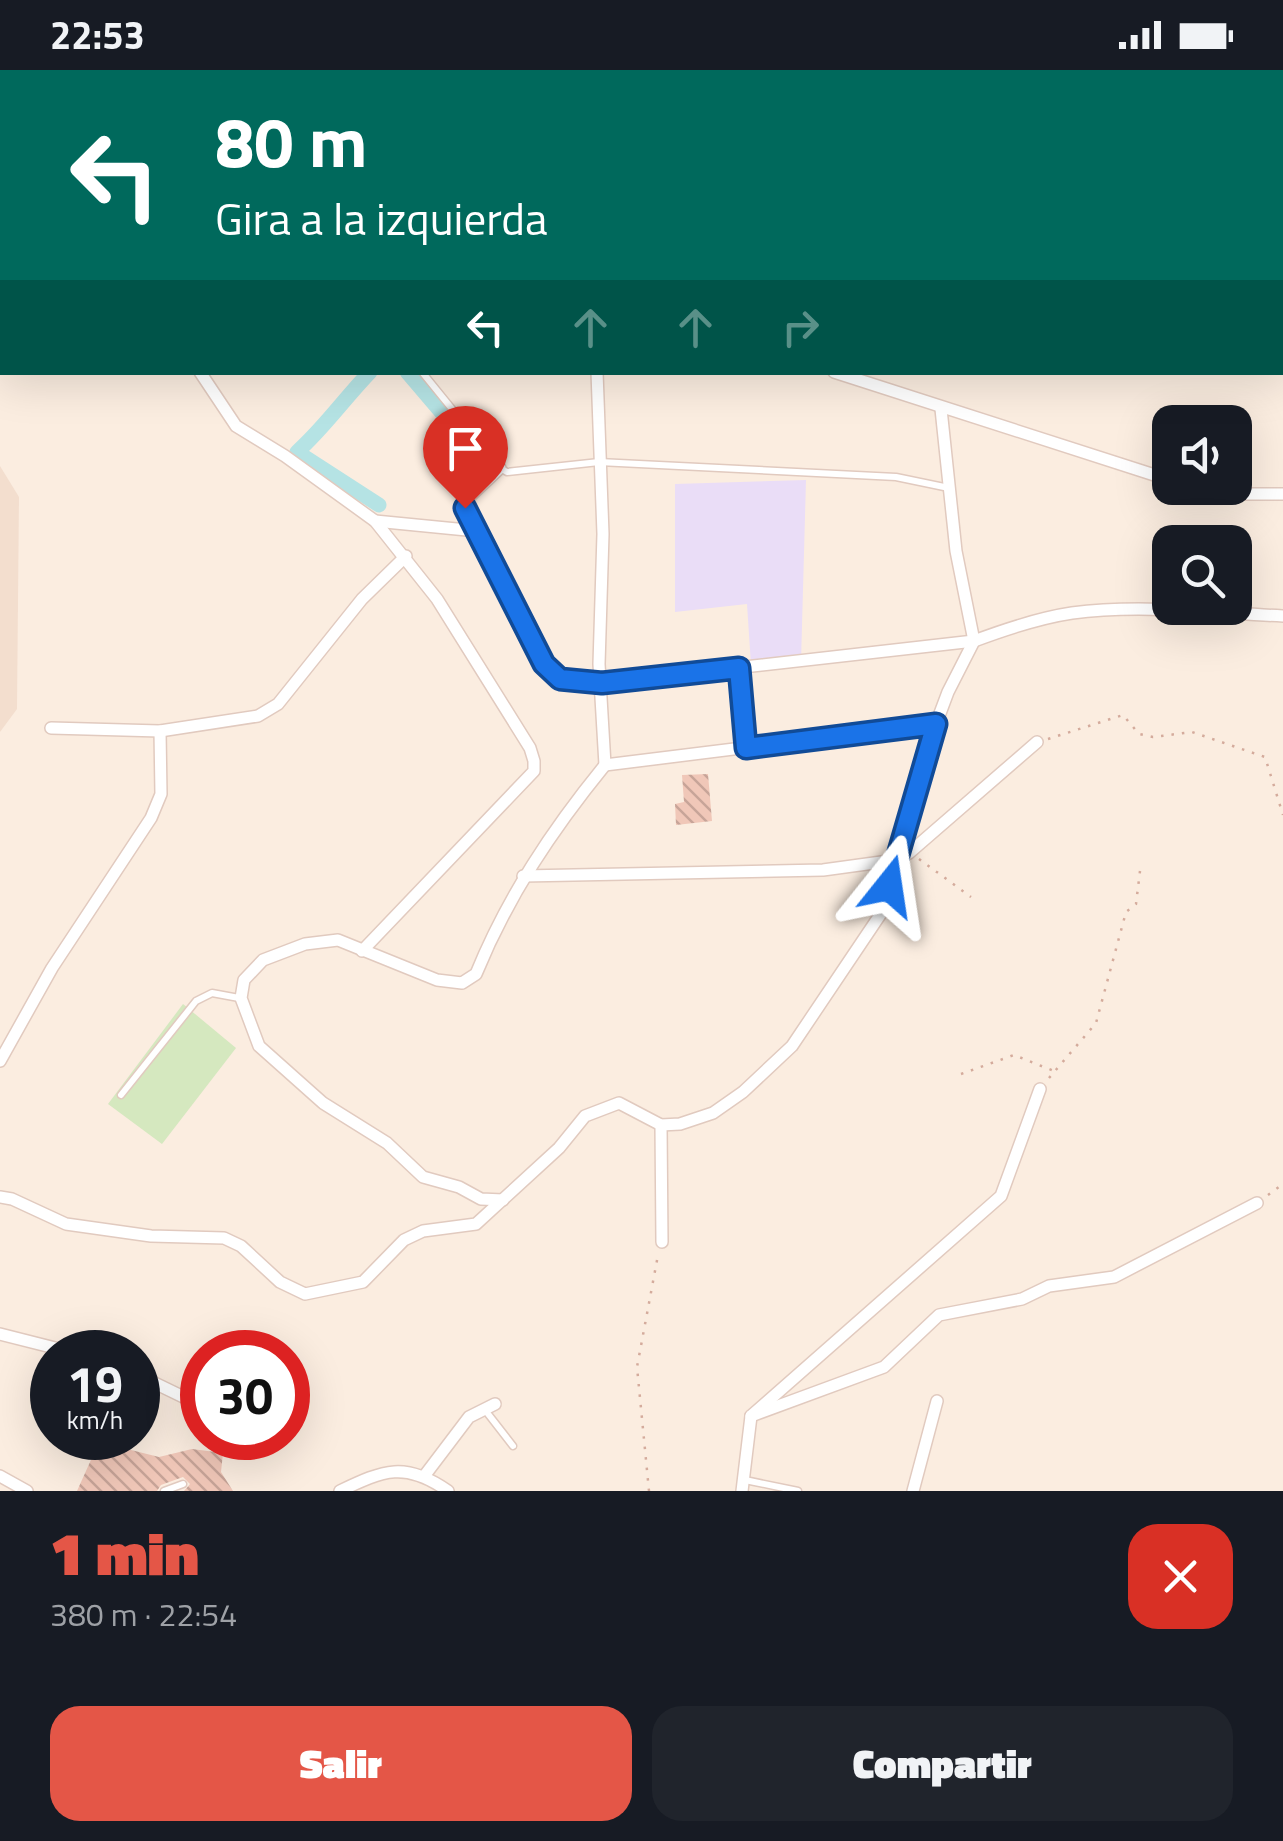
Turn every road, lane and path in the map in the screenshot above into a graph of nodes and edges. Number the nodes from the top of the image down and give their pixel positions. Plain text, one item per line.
1 (202, 375) edge
2 (424, 375) edge
3 (597, 375) edge
4 (843, 375) edge
5 (941, 409) junction
6 (599, 462) junction
7 (500, 468) junction
8 (1152, 474) edge
9 (950, 488) junction
10 (1252, 494) edge
11 (1283, 494) edge
12 (375, 521) junction
13 (476, 531) junction
14 (406, 556) junction
15 (1283, 616) edge
16 (974, 641) junction
17 (739, 668) junction
18 (602, 683) junction
19 (936, 724) junction
20 (52, 728) dead end
21 (160, 731) junction
22 (1037, 742) joint
23 (746, 748) junction
24 (605, 765) junction
25 (1283, 815) edge
26 (909, 853) junction
27 (896, 860) junction
28 (1140, 871) dead end
29 (523, 876) junction
30 (971, 897) dead end
31 (362, 951) junction
32 (240, 998) junction
33 (0, 1061) edge
34 (1056, 1072) junction
35 (961, 1074) dead end
36 (1040, 1088) joint
37 (121, 1096) dead end
38 (661, 1125) junction
39 (1283, 1184) edge
40 (0, 1197) edge
41 (503, 1200) junction
42 (1257, 1203) joint
43 (662, 1242) joint
44 (0, 1334) edge
45 (30, 1342) edge
46 (937, 1401) dead end
47 (489, 1406) joint
48 (752, 1416) junction
49 (513, 1446) dead end
50 (425, 1475) junction
51 (0, 1476) edge
52 (183, 1484) dead end
53 (743, 1485) edge
54 (26, 1491) edge
55 (164, 1491) edge
56 (340, 1491) edge
57 (448, 1491) edge
58 (649, 1491) edge
59 (798, 1491) edge
60 (913, 1491) edge

1 - 12 street
2 - 7 lane
3 - 6 street
4 - 5 street
5 - 8 street
5 - 9 street
6 - 7 lane
6 - 9 lane
6 - 18 street
7 - 13 street
9 - 16 street
10 - 11 street
12 - 13 street
12 - 14 street
13 - 18 street
14 - 21 street
14 - 31 street
15 - 16 street
16 - 17 street
16 - 19 street
17 - 18 street
17 - 23 street
18 - 24 street
19 - 23 street
19 - 27 street
20 - 21 street
21 - 33 street
22 - 25 path
22 - 26 street
23 - 24 street
24 - 29 street
26 - 27 street
26 - 30 path
27 - 29 street
27 - 38 street
28 - 34 path
29 - 31 street
31 - 32 street
32 - 37 lane
32 - 41 street
34 - 35 path
34 - 36 path
36 - 48 street
38 - 41 street
38 - 43 street
39 - 42 path
40 - 41 street
42 - 48 street
43 - 58 path
44 - 45 street
46 - 60 street
47 - 49 lane
47 - 50 street
48 - 53 street
50 - 56 street
50 - 57 street
51 - 54 street
52 - 55 lane
53 - 59 lane

